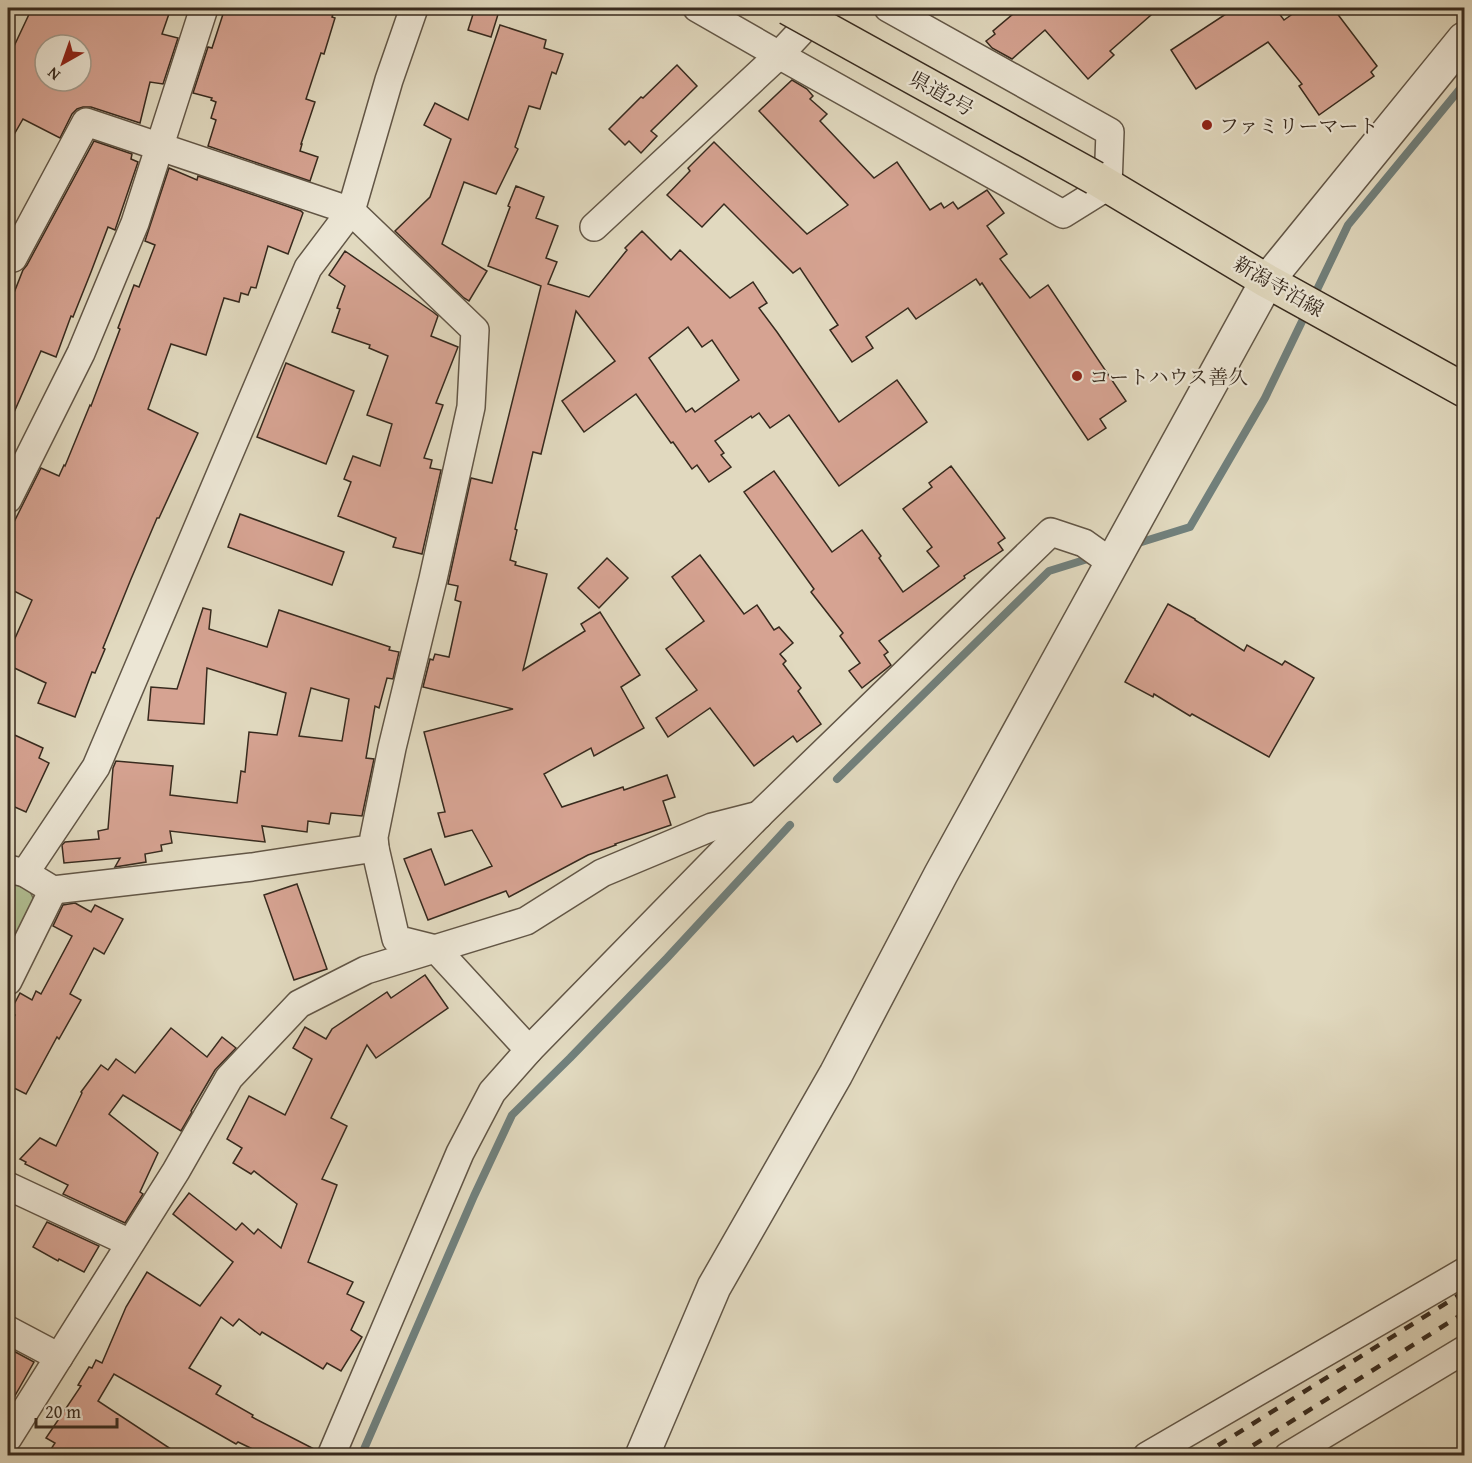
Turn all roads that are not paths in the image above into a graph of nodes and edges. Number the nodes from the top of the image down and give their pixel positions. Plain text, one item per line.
1 (204, 8) edge
2 (414, 8) edge
3 (697, 8) edge
4 (788, 8) edge
5 (823, 8) edge
6 (888, 8) edge
7 (1464, 39) edge
8 (779, 55) junction
9 (159, 148) junction
10 (1102, 182) junction
11 (351, 211) junction
12 (594, 227) dead end
13 (8, 256) edge
14 (1267, 281) junction
15 (1464, 390) edge
16 (8, 499) edge
17 (1112, 563) junction
18 (760, 814) junction
19 (375, 848) junction
20 (16, 871) edge
21 (53, 890) junction
22 (436, 949) junction
23 (8, 981) edge
24 (529, 1050) junction
25 (8, 1186) edge
26 (130, 1243) junction
27 (1464, 1272) edge
28 (8, 1330) edge
29 (1464, 1350) edge
30 (58, 1357) junction
31 (8, 1438) edge
32 (330, 1455) edge
33 (642, 1455) edge
34 (1147, 1455) edge
35 (1288, 1455) edge

1 - 9 street
2 - 11 street
3 - 8 street
4 - 10 main road, 県道2号, bridge
5 - 8 street
6 - 10 street
7 - 14 street
8 - 10 street
8 - 12 street
9 - 11 street
9 - 13 street
9 - 16 street
10 - 14 main road, 新潟寺泊線
11 - 19 street
11 - 20 street
14 - 15 main road, 新潟寺泊線
14 - 17 street
17 - 18 street
17 - 33 street
18 - 22 street
18 - 24 street
19 - 21 street
19 - 22 street
20 - 21 street
21 - 23 street
22 - 24 street
22 - 26 street
24 - 32 street
25 - 26 street
26 - 30 street
27 - 34 street
28 - 30 street
29 - 35 street
30 - 31 street

